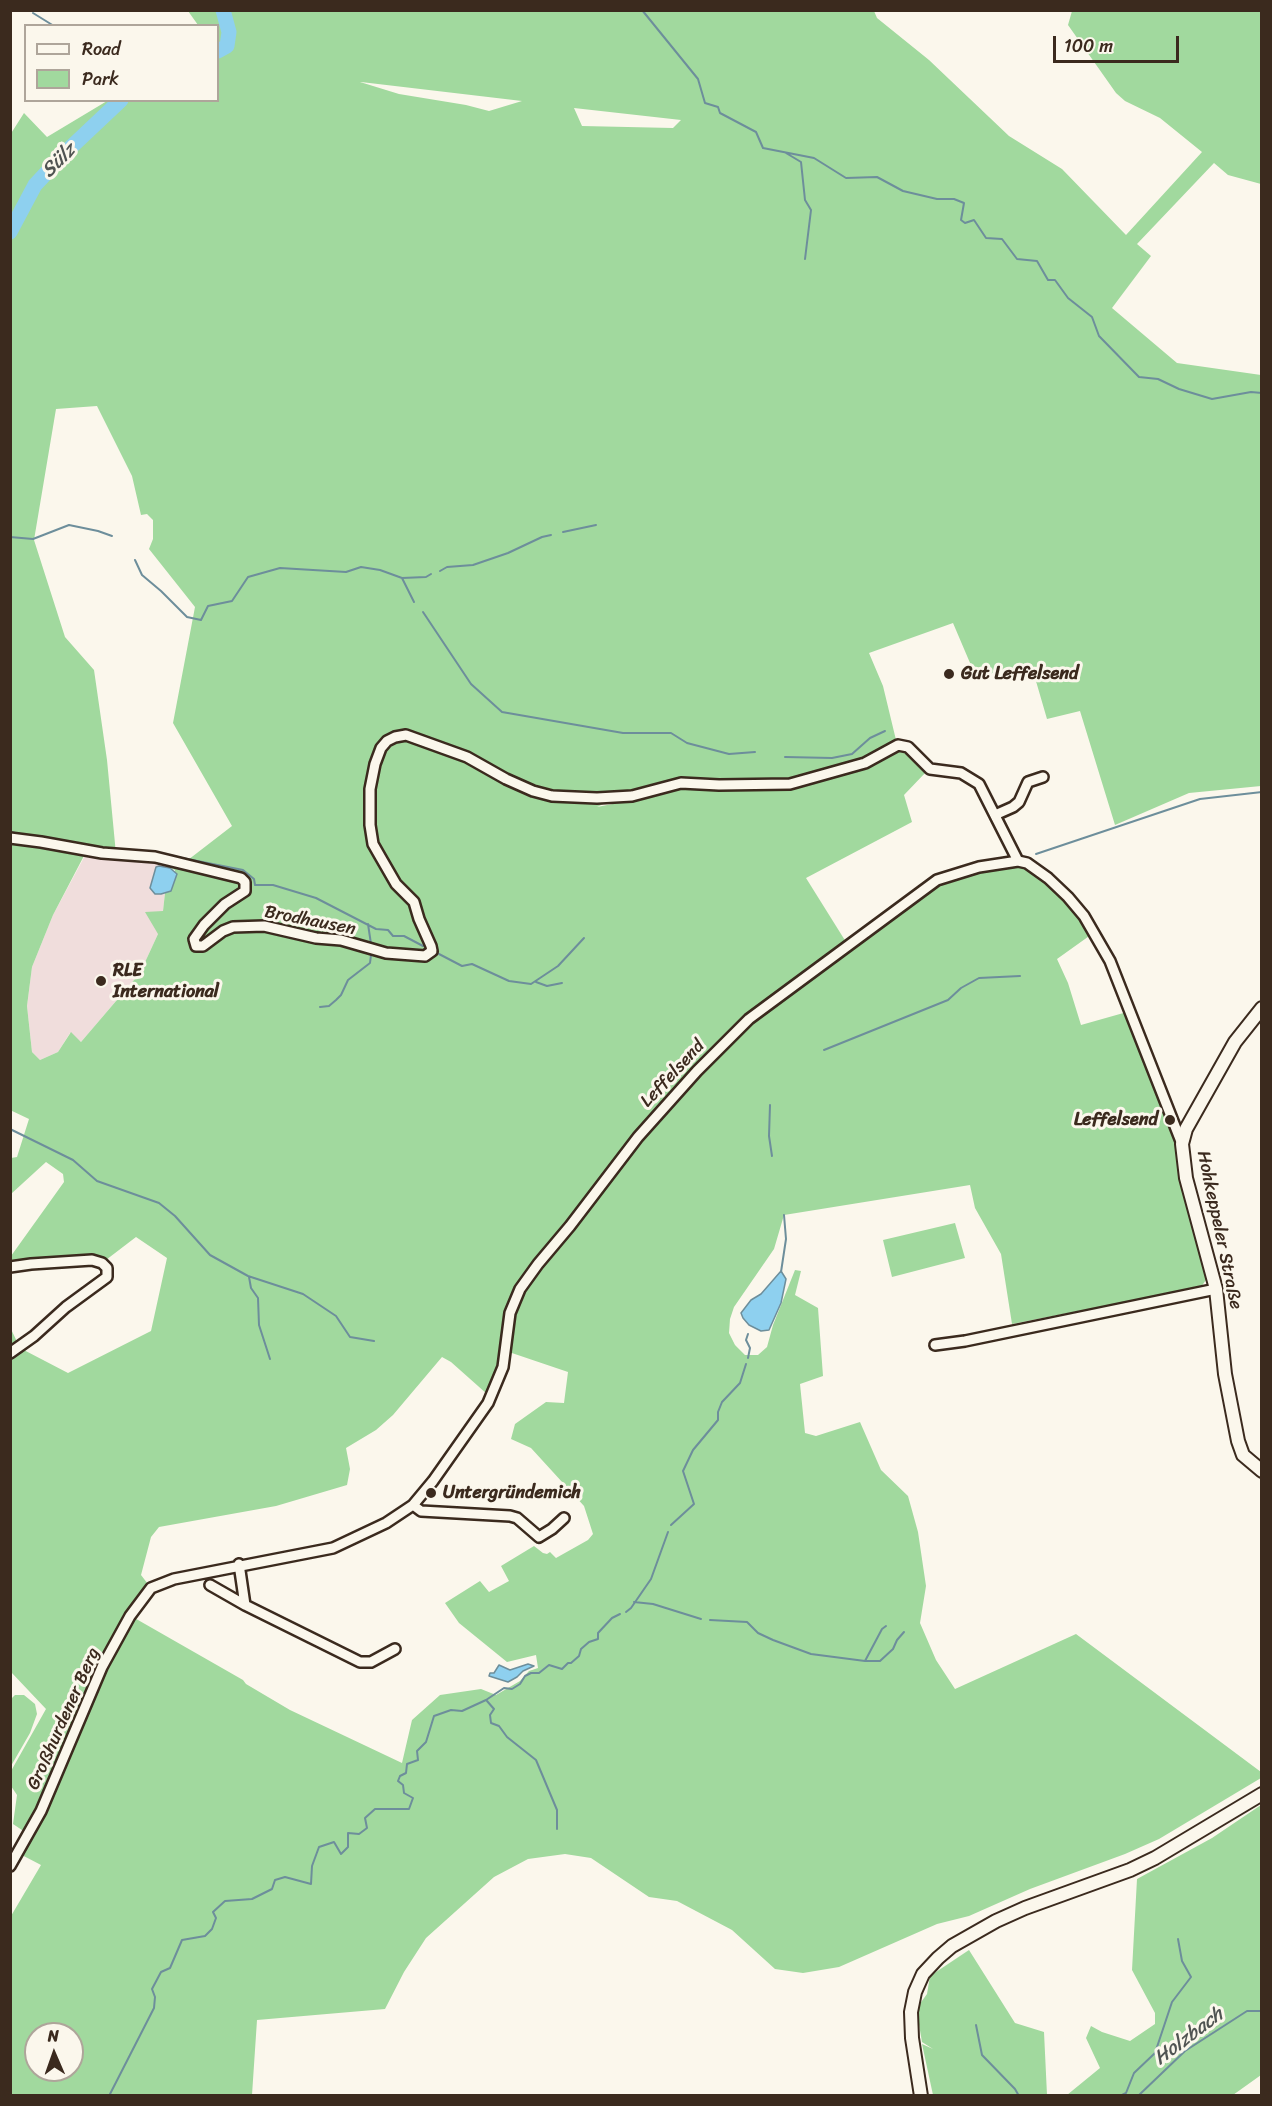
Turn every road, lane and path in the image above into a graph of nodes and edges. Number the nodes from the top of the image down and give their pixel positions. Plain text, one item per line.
1 (1043, 777) dead end
2 (994, 815) junction
3 (10, 838) edge
4 (1018, 861) junction
5 (1262, 1008) edge
6 (1182, 1144) junction
7 (10, 1267) edge
8 (1216, 1289) junction
9 (935, 1345) dead end
10 (10, 1353) edge
11 (1262, 1471) edge
12 (413, 1505) junction
13 (564, 1518) dead end
14 (239, 1564) junction
15 (210, 1585) dead end
16 (245, 1605) junction
17 (395, 1649) dead end
18 (1262, 1794) edge
19 (10, 1866) edge
20 (921, 2096) edge

1 - 2 street
2 - 3 street, Brodhausen
2 - 4 street
4 - 6 street
4 - 12 street, Leffelsend
5 - 6 street, Hohkeppeler Straße
6 - 8 street, Hohkeppeler Straße
7 - 10 street
8 - 9 street
8 - 11 street, Hohkeppeler Straße
12 - 13 street
12 - 14 street
14 - 16 street
14 - 19 street, Großhurdener Berg
15 - 16 street
16 - 17 street
18 - 20 street

